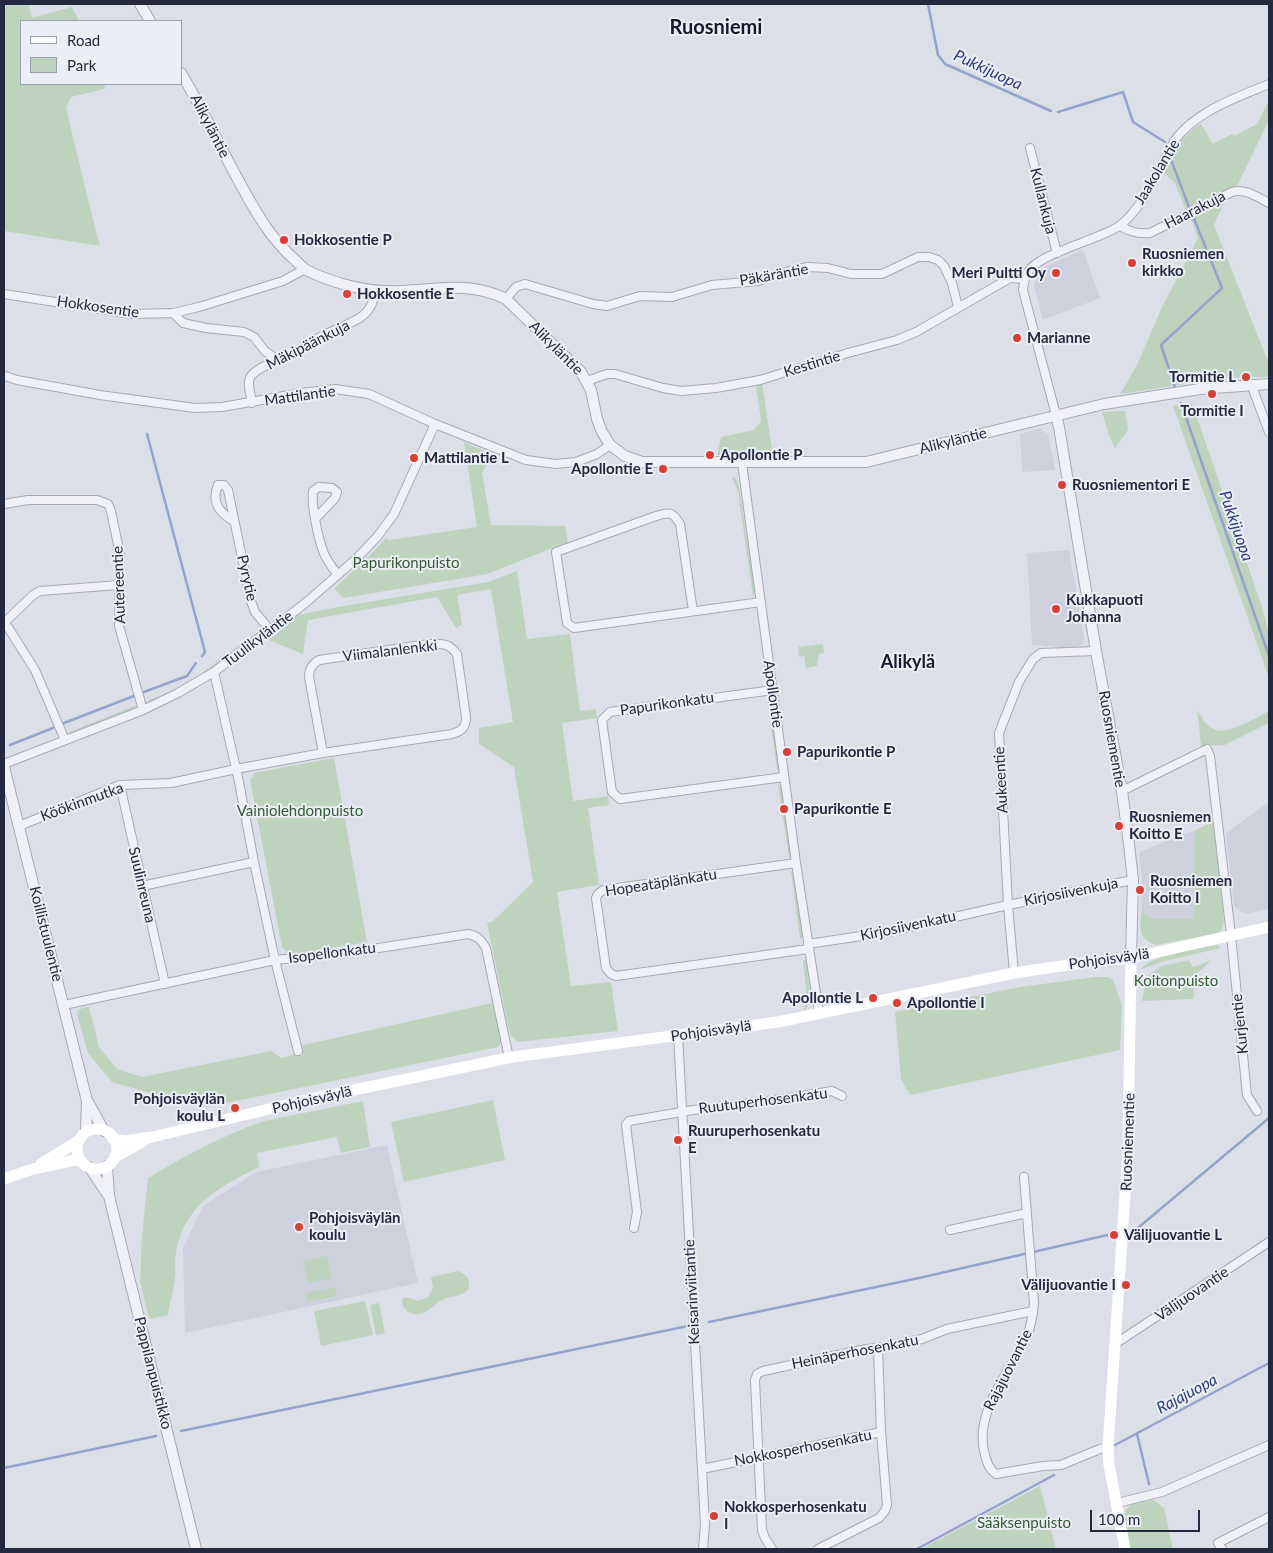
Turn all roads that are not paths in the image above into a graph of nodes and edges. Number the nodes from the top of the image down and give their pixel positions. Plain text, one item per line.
1 (140, 4) edge
2 (149, 20) edge
3 (182, 75) edge
4 (1269, 84) edge
5 (1030, 148) dead end
6 (1269, 203) edge
7 (1120, 226) junction
8 (1057, 253) junction
9 (305, 269) junction
10 (1025, 279) junction
11 (375, 291) junction
12 (4, 294) edge
13 (506, 299) junction
14 (958, 307) junction
15 (173, 313) junction
16 (278, 360) junction
17 (4, 376) edge
18 (587, 381) junction
19 (1251, 384) junction
20 (1269, 384) edge
21 (252, 403) junction
22 (1056, 415) junction
23 (435, 424) junction
24 (1269, 432) edge
25 (610, 445) junction
26 (742, 463) junction
27 (4, 504) edge
28 (316, 518) dead end
29 (234, 521) dead end
30 (338, 575) junction
31 (119, 585) junction
32 (761, 602) junction
33 (693, 611) junction
34 (4, 622) edge
35 (270, 630) junction
36 (1096, 651) junction
37 (214, 672) junction
38 (773, 690) junction
39 (143, 710) junction
40 (65, 740) junction
41 (323, 753) junction
42 (4, 765) edge
43 (236, 769) junction
44 (784, 777) junction
45 (120, 785) junction
46 (1122, 791) junction
47 (19, 826) junction
48 (254, 862) junction
49 (796, 863) junction
50 (1133, 880) junction
51 (142, 886) junction
52 (1008, 905) junction
53 (1269, 927) edge
54 (1231, 935) junction
55 (808, 947) junction
56 (1131, 958) junction
57 (275, 960) junction
58 (1014, 973) junction
59 (165, 984) junction
60 (64, 1005) junction
61 (819, 1013) junction
62 (678, 1035) junction
63 (298, 1051) dead end
64 (509, 1058) junction
65 (842, 1096) dead end
66 (87, 1101) junction
67 (1257, 1111) dead end
68 (683, 1112) junction
69 (104, 1131) junction
70 (86, 1132) junction
71 (152, 1137) junction
72 (114, 1139) junction
73 (78, 1142) junction
74 (115, 1157) junction
75 (80, 1159) junction
76 (107, 1166) junction
77 (89, 1167) junction
78 (33, 1169) junction
79 (1024, 1177) dead end
80 (4, 1179) edge
81 (109, 1196) junction
82 (1027, 1213) junction
83 (634, 1228) dead end
84 (950, 1230) dead end
85 (1269, 1242) edge
86 (1033, 1311) junction
87 (1115, 1344) junction
88 (878, 1348) junction
89 (881, 1432) junction
90 (1269, 1445) edge
91 (1108, 1447) junction
92 (758, 1457) junction
93 (702, 1469) junction
94 (1117, 1504) junction
95 (1269, 1516) edge
96 (196, 1549) edge
97 (703, 1549) edge
98 (772, 1549) edge
99 (818, 1549) edge
100 (1125, 1549) edge
101 (1222, 1549) edge

1 - 2 street
3 - 9 street, Alikyläntie
4 - 7 street, Jaakolantie
5 - 8 street, Kullankuja
6 - 7 street, Haarakuja
7 - 8 street, Jaakolantie
8 - 10 street, Jaakolantie
9 - 11 street, Alikyläntie
9 - 15 street, Hokkosentie
10 - 14 street, Kestintie
10 - 22 street
11 - 13 street, Alikyläntie
11 - 16 street, Mäkipäänkuja
12 - 15 street, Hokkosentie
13 - 14 street, Päkäräntie
13 - 18 street, Alikyläntie
14 - 18 street, Kestintie
15 - 16 street
16 - 21 street, Mäkipäänkuja
17 - 21 street, Mattilantie
18 - 25 street, Alikyläntie
19 - 20 street
19 - 22 street
19 - 24 street
21 - 23 street, Mattilantie
22 - 26 street, Alikyläntie
22 - 36 street, Ruosniementie
23 - 25 street, Mattilantie
23 - 30 street, Tuulikyläntie
25 - 26 street, Alikyläntie
26 - 32 street, Apollontie
27 - 31 street, Autereentie
28 - 30 street
29 - 35 street, Pyrytie
30 - 35 street, Tuulikyläntie
31 - 34 street
31 - 39 street, Autereentie
32 - 33 street
32 - 38 street, Apollontie
33 - 33 street
34 - 40 street
35 - 37 street, Tuulikyläntie
36 - 46 street, Ruosniementie
36 - 52 street, Aukeentie
37 - 39 street, Tuulikyläntie
37 - 43 street
38 - 44 street, Apollontie
38 - 44 street, Papurikonkatu
39 - 40 street, Tuulikyläntie
40 - 42 street, Tuulikyläntie
41 - 41 street, Viimalanlenkki
41 - 43 street, Viimalanlenkki
42 - 47 street, Koillistuulentie
43 - 45 street, Köökinmutka
43 - 48 street
44 - 49 street, Apollontie
45 - 47 street, Köökinmutka
45 - 51 street, Suulinreuna
46 - 50 street, Ruosniementie
46 - 54 street, Kurjentie
47 - 60 street, Koillistuulentie
48 - 51 street
48 - 57 street
49 - 55 street, Apollontie
49 - 55 street, Hopeatäplänkatu
50 - 52 street, Kirjosiivenkuja
50 - 56 street, Ruosniementie
51 - 59 street, Suulinreuna
52 - 55 street, Kirjosiivenkatu
52 - 58 street, Aukeentie
53 - 54 main road, Pohjoisväylä
54 - 56 main road, Pohjoisväylä
54 - 67 street, Kurjentie
55 - 61 street, Apollontie
56 - 58 main road, Pohjoisväylä
56 - 87 main road, Ruosniementie
57 - 59 street, Isopellonkatu
57 - 63 street
57 - 64 street, Isopellonkatu
58 - 61 main road, Pohjoisväylä
59 - 60 street, Isopellonkatu
60 - 66 street, Koillistuulentie
61 - 62 main road, Pohjoisväylä
62 - 64 main road, Pohjoisväylä
62 - 68 street, Keisarinviitantie
64 - 71 main road, Pohjoisväylä
65 - 68 street, Ruutuperhosenkatu
66 - 69 street, Koillistuulentie
66 - 70 street, Koillistuulentie
68 - 83 street, Ruutuperhosenkatu
68 - 93 street, Keisarinviitantie
69 - 70 main road
69 - 72 main road
70 - 73 main road
71 - 72 main road, Pohjoisväylä
71 - 74 main road, Pohjoisväylä
72 - 74 main road
73 - 75 main road
73 - 78 main road
74 - 76 main road
75 - 77 main road
75 - 78 main road
76 - 77 main road
76 - 81 street, Pappilanpuistikko
77 - 81 street, Pappilanpuistikko
78 - 80 main road
79 - 82 street, Rajajuovantie
81 - 96 street, Pappilanpuistikko
82 - 84 street
82 - 86 street, Rajajuovantie
85 - 87 street, Välijuovantie
86 - 88 street, Heinäperhosenkatu
86 - 91 street, Rajajuovantie
87 - 91 main road, Ruosniementie
88 - 89 street, Nokkosperhosenkatu
88 - 92 street, Heinäperhosenkatu
89 - 92 street, Nokkosperhosenkatu
89 - 99 street
90 - 94 street
91 - 94 main road, Ruosniementie
92 - 93 street, Nokkosperhosenkatu
92 - 98 street
93 - 97 street, Keisarinviitantie
94 - 100 main road, Ruosniementie
95 - 101 street

